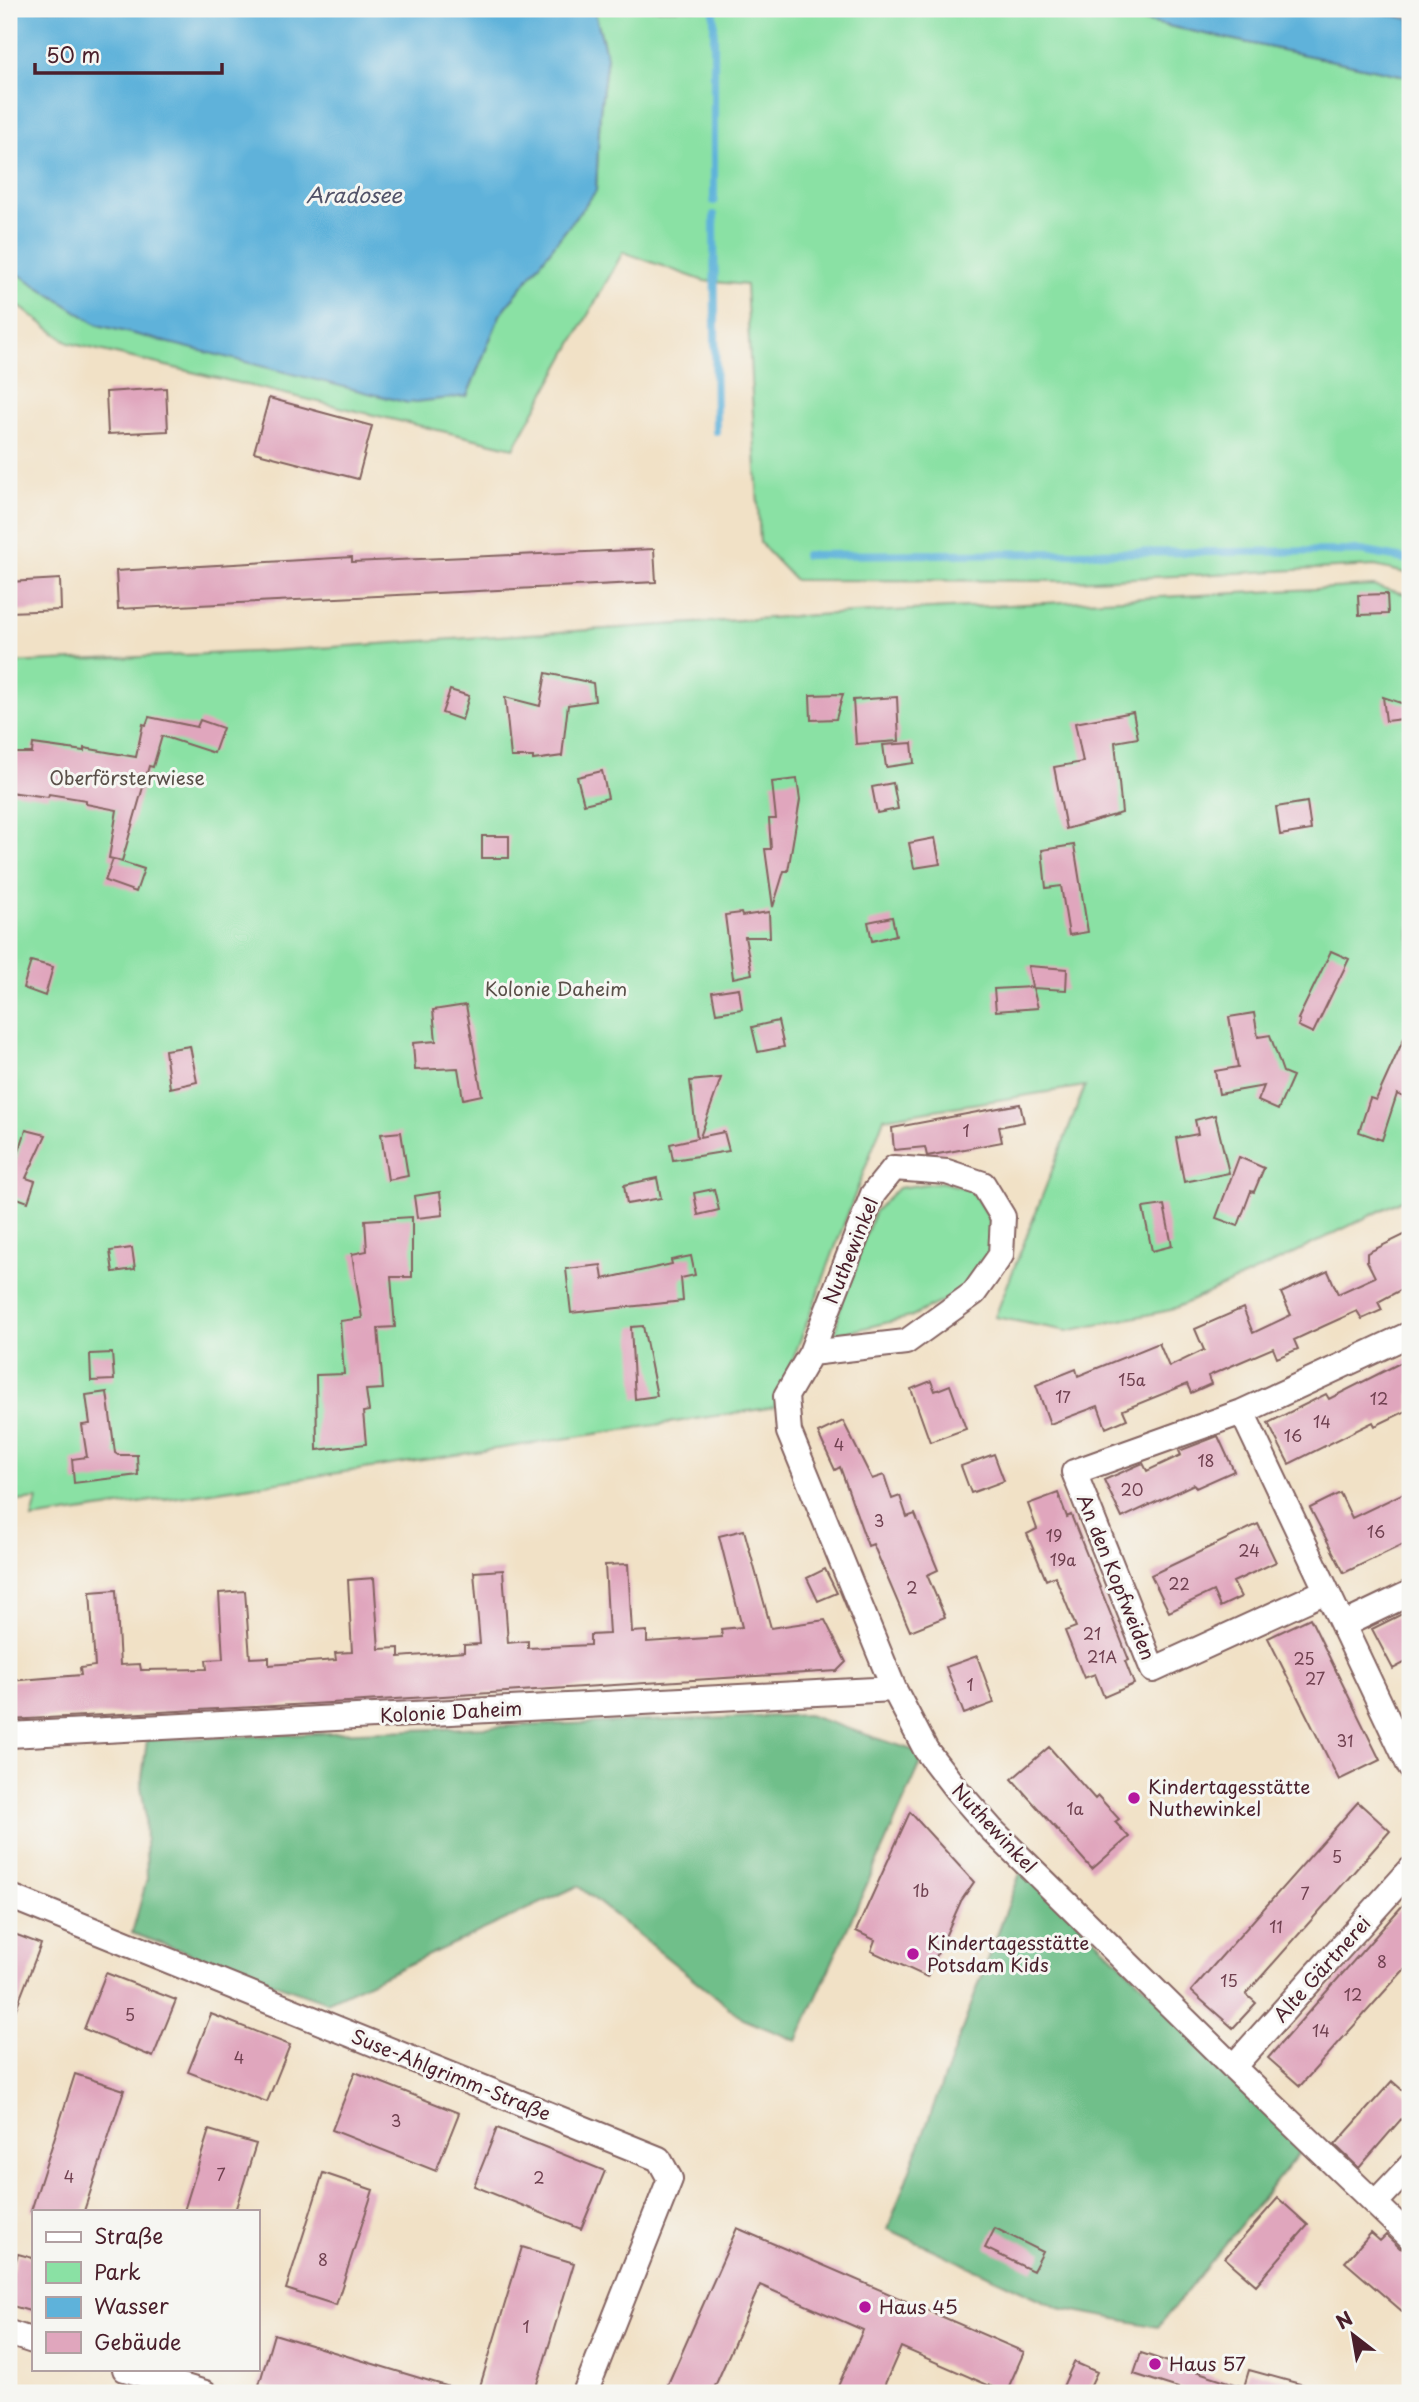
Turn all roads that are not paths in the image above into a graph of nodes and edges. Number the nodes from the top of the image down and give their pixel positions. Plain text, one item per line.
1 (1410, 1334) edge
2 (811, 1353) junction
3 (1242, 1412) junction
4 (1326, 1591) junction
5 (1410, 1593) edge
6 (1343, 1625) junction
7 (894, 1689) junction
8 (9, 1735) edge
9 (1410, 1767) edge
10 (1410, 1870) edge
11 (9, 1896) edge
12 (1233, 2067) junction
13 (1410, 2166) edge
14 (1375, 2203) junction
15 (1410, 2237) edge
16 (9, 2333) edge
17 (32, 2341) edge
18 (128, 2370) edge
19 (205, 2393) edge
20 (585, 2393) edge

1 - 3 street, An den Kopfweiden
2 - 2 street, Nuthewinkel
2 - 7 street, Nuthewinkel
3 - 4 street
3 - 4 street, An den Kopfweiden
4 - 6 street
5 - 6 street
6 - 9 street
7 - 8 street, Kolonie Daheim
7 - 12 street, Nuthewinkel
10 - 12 street, Alte Gärtnerei
11 - 20 street, Suse-Ahlgrimm-Straße
12 - 14 street, Nuthewinkel
13 - 14 street
14 - 15 street, Nuthewinkel
16 - 17 street
18 - 19 street

